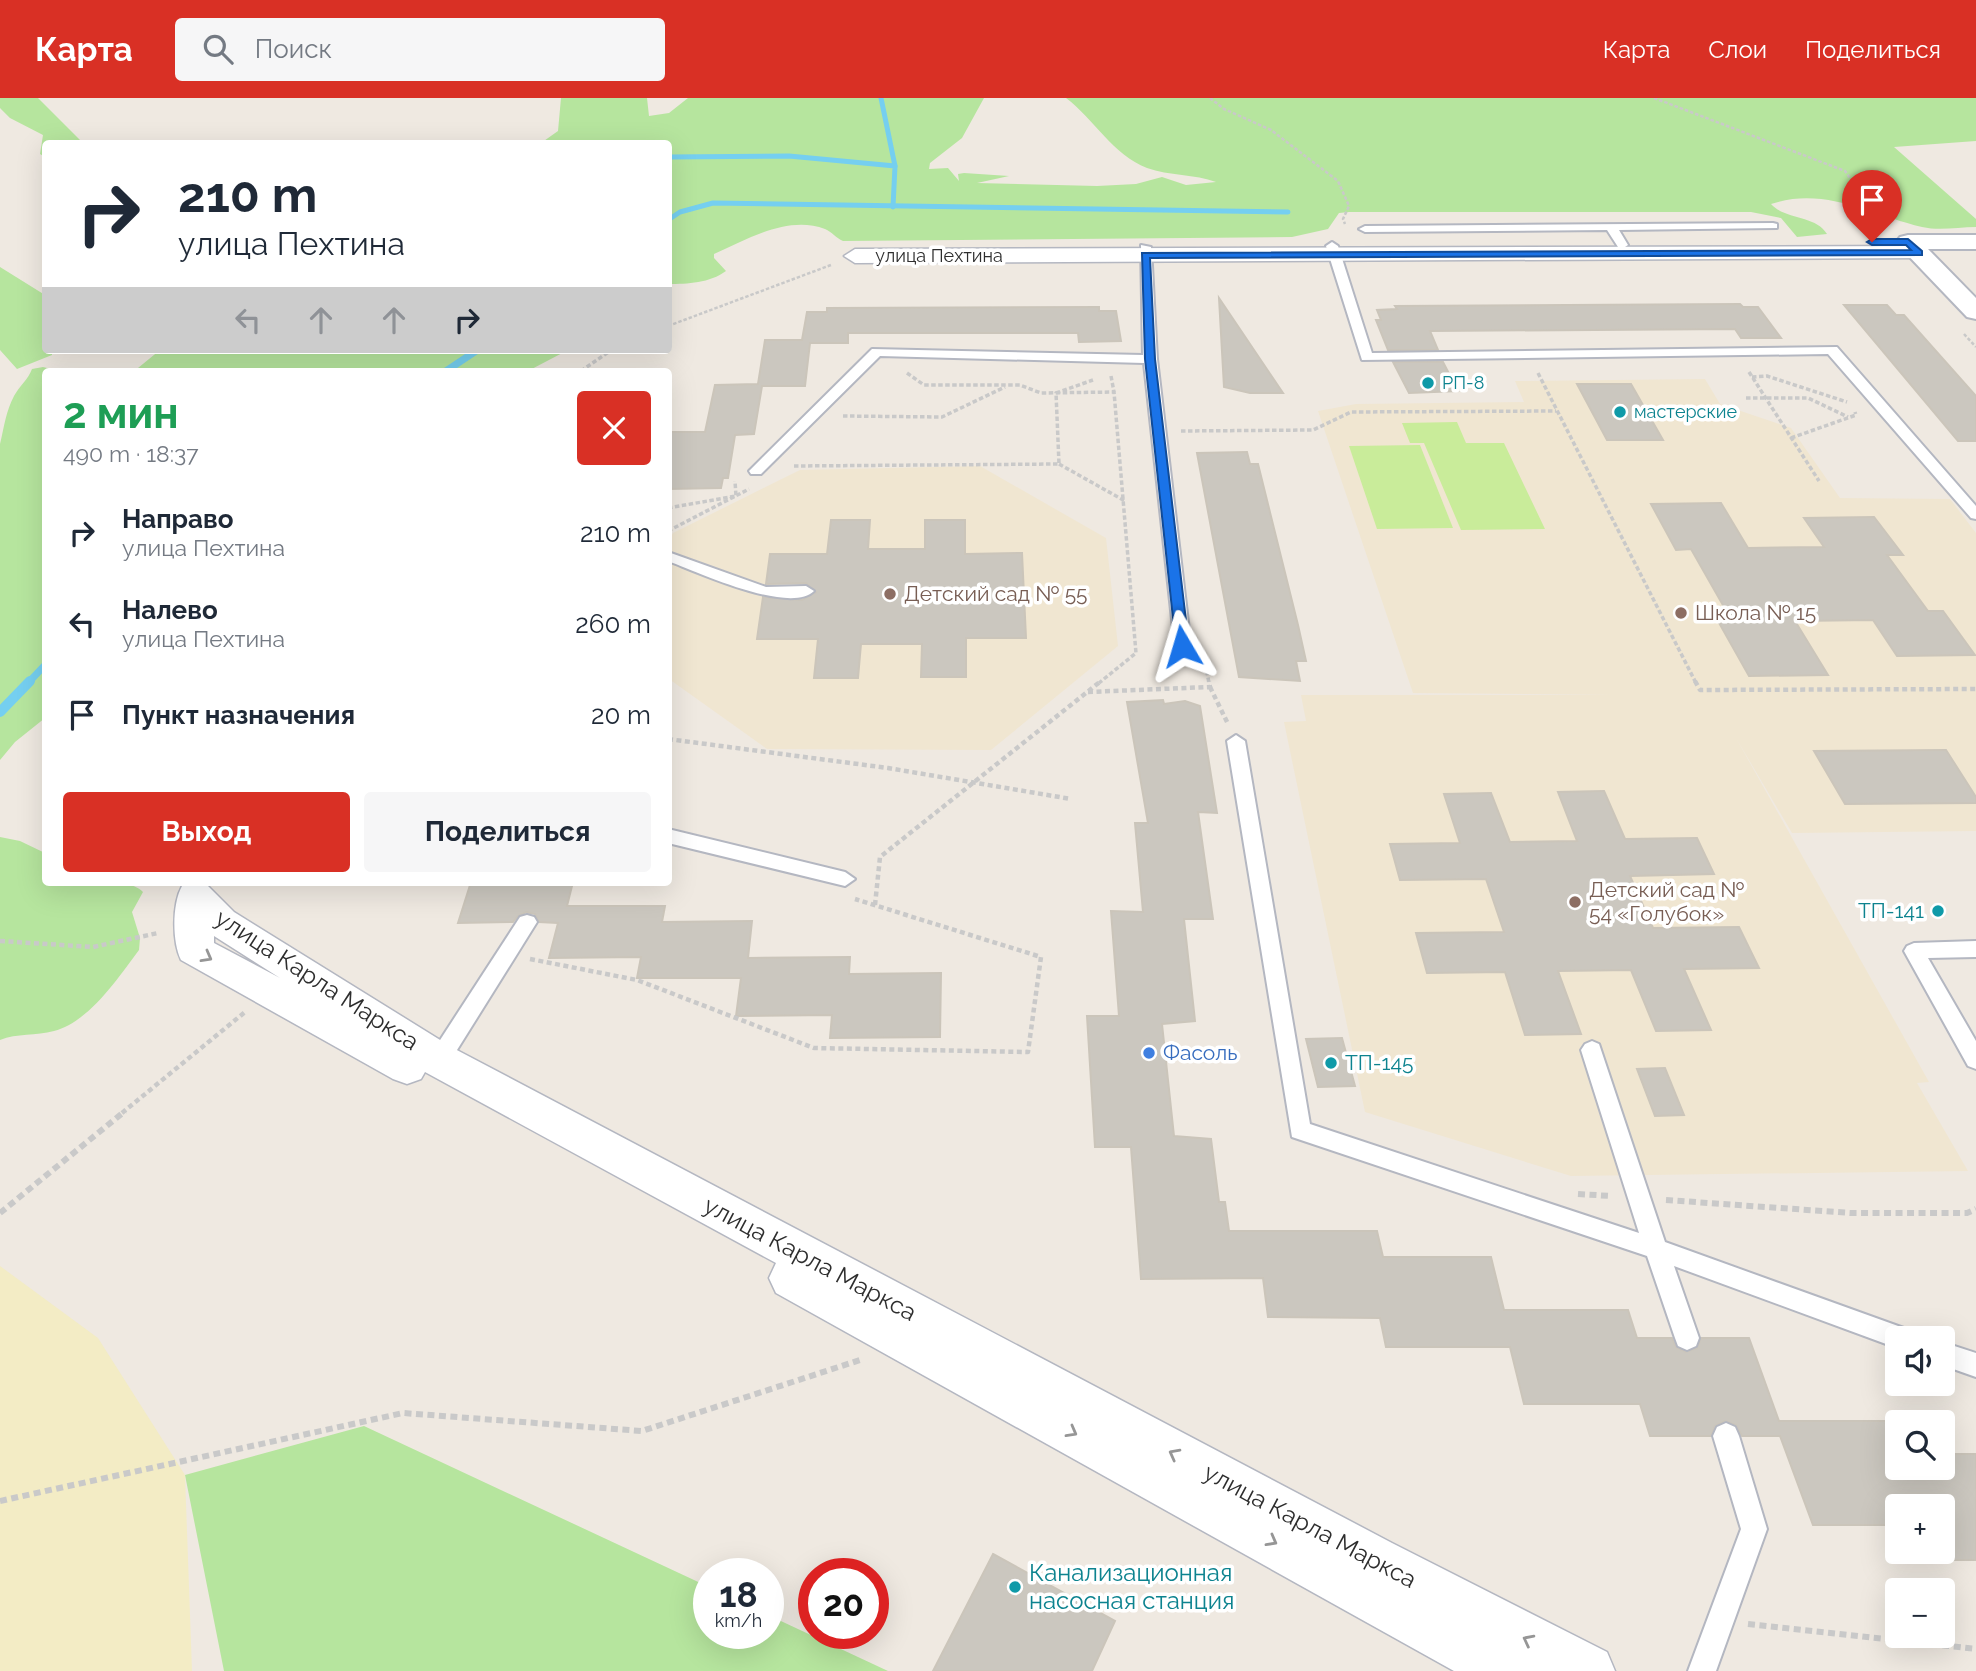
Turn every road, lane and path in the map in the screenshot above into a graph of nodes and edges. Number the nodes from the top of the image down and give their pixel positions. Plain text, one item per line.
1 (1210, 98) edge
2 (1654, 98) edge
3 (1773, 226) dead end
4 (1616, 236) junction
5 (1361, 237) junction
6 (1872, 242) junction
7 (1976, 242) edge
8 (1914, 248) junction
9 (1333, 250) junction
10 (1145, 251) junction
11 (1976, 253) edge
12 (855, 256) joint
13 (1976, 312) edge
14 (672, 325) edge
15 (877, 352) junction
16 (605, 354) edge
17 (1526, 355) junction
18 (1150, 359) junction
19 (585, 368) edge
20 (1119, 370) dead end
21 (1749, 372) dead end
22 (1538, 373) junction
23 (1551, 373) dead end
24 (1752, 377) junction
25 (1009, 385) junction
26 (1056, 393) junction
27 (1746, 398) dead end
28 (1765, 398) junction
29 (1556, 411) junction
30 (811, 416) junction
31 (1849, 417) junction
32 (1175, 435) dead end
33 (1791, 438) junction
34 (1059, 464) junction
35 (783, 471) dead end
36 (735, 475) dead end
37 (757, 477) joint
38 (1819, 481) dead end
39 (736, 496) junction
40 (1125, 501) junction
41 (672, 507) edge
42 (1976, 515) edge
43 (672, 529) edge
44 (672, 558) edge
45 (806, 591) dead end
46 (1182, 646) dead end
47 (1203, 646) dead end
48 (1210, 687) junction
49 (1976, 689) edge
50 (1087, 692) junction
51 (672, 740) edge
52 (1236, 741) joint
53 (973, 782) junction
54 (1071, 799) dead end
55 (672, 837) edge
56 (847, 889) joint
57 (197, 901) edge
58 (875, 905) junction
59 (527, 922) dead end
60 (0, 941) edge
61 (1976, 949) edge
62 (506, 954) junction
63 (270, 992) junction
64 (1592, 1050) dead end
65 (439, 1060) junction
66 (1976, 1060) edge
67 (1565, 1193) dead end
68 (1640, 1198) junction
69 (1976, 1209) edge
70 (0, 1213) edge
71 (1656, 1249) junction
72 (1885, 1332) edge
73 (1686, 1338) dead end
74 (911, 1343) junction
75 (1955, 1358) edge
76 (1976, 1365) edge
77 (1726, 1436) dead end
78 (0, 1502) edge
79 (1719, 1621) junction
80 (1976, 1649) edge
81 (1508, 1671) edge
82 (1588, 1671) edge
83 (1702, 1671) edge

1 - 5 path
2 - 6 path
3 - 4 lane
4 - 5 street, улица Пехтина
4 - 6 street, улица Пехтина
5 - 9 street, улица Пехтина
6 - 8 street, улица Пехтина
7 - 8 street, улица Пехтина
8 - 9 street, улица Пехтина
8 - 11 street, улица Пехтина
8 - 13 street
9 - 10 street, улица Пехтина
9 - 17 lane
10 - 12 street, улица Пехтина
10 - 18 lane
12 - 14 path
15 - 18 lane
15 - 25 path
15 - 30 lane
16 - 19 path
17 - 22 path
17 - 42 lane
18 - 46 lane
20 - 26 path
21 - 24 path
22 - 23 path
22 - 29 path
24 - 28 path
24 - 31 path
25 - 26 path
25 - 30 path
26 - 34 path
26 - 40 path
27 - 28 path
28 - 31 path
28 - 33 path
29 - 32 path
29 - 49 path
30 - 37 lane
31 - 33 path
33 - 38 path
34 - 35 path
34 - 40 path
36 - 39 path
37 - 39 path
39 - 41 path
39 - 43 path
40 - 50 path
44 - 45 lane
47 - 48 path
48 - 50 path
48 - 52 path
50 - 53 path
51 - 53 path
52 - 71 lane
53 - 54 path
53 - 58 path
55 - 56 lane
56 - 58 path
57 - 60 path
57 -> 63 street, улица Карла Маркса
57 - 65 street, улица Карла Маркса
58 - 62 path
59 - 62 lane
61 - 66 lane
62 - 65 lane
63 - 70 path
63 - 74 street, улица Карла Маркса
64 - 68 lane
82 -> 65 street, улица Карла Маркса
67 - 68 path
68 - 69 path
68 - 71 lane
71 - 72 lane
71 - 73 lane
74 - 78 path
74 -> 81 street, улица Карла Маркса
75 - 76 lane
77 - 79 lane
79 - 80 path
79 - 83 lane

